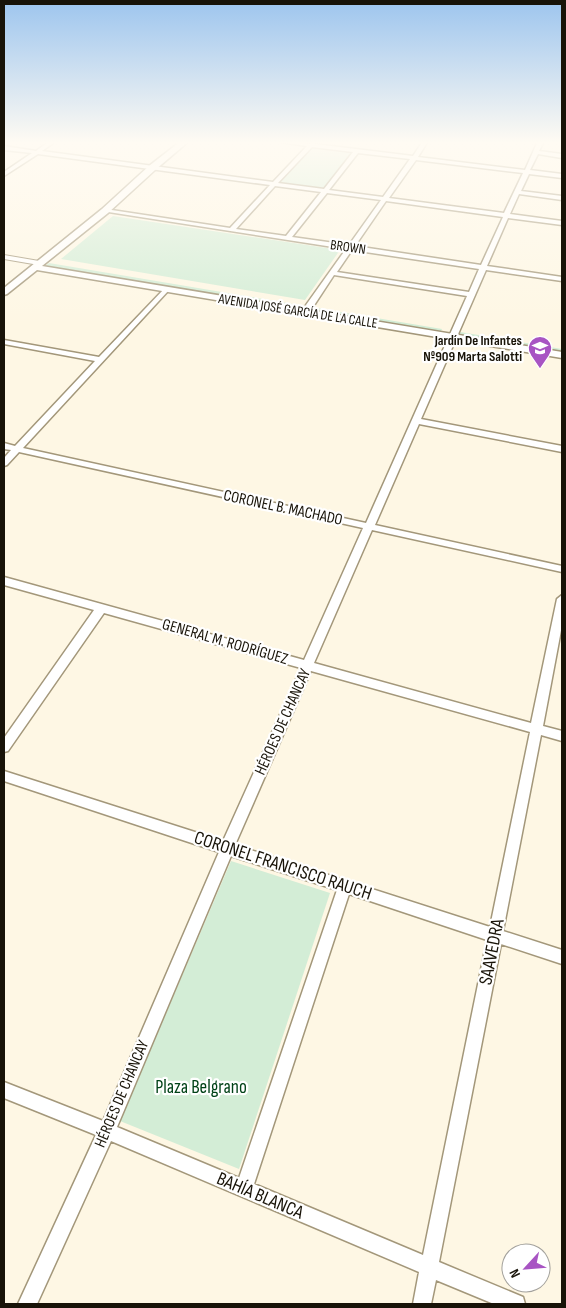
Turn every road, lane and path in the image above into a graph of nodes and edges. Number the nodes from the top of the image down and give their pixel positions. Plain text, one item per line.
1 (115, 202) edge
2 (257, 202) edge
3 (317, 202) edge
4 (382, 202) edge
5 (406, 202) edge
6 (513, 202) edge
7 (105, 211) junction
8 (506, 216) junction
9 (562, 223) edge
10 (231, 230) junction
11 (288, 238) junction
12 (352, 248) junction
13 (4, 257) edge
14 (39, 263) junction
15 (484, 267) junction
16 (333, 273) junction
17 (562, 279) edge
18 (167, 289) junction
19 (4, 292) edge
20 (472, 295) junction
21 (310, 305) junction
22 (454, 333) junction
23 (4, 342) edge
24 (562, 347) edge
25 (562, 355) edge
26 (100, 360) junction
27 (417, 421) junction
28 (4, 446) edge
29 (17, 449) junction
30 (562, 449) edge
31 (4, 463) edge
32 (370, 527) junction
33 (562, 569) edge
34 (4, 581) edge
35 (562, 599) edge
36 (102, 607) junction
37 (308, 666) junction
38 (536, 729) junction
39 (562, 736) edge
40 (4, 747) edge
41 (4, 776) edge
42 (227, 848) junction
43 (345, 886) junction
44 (495, 935) junction
45 (562, 957) edge
46 (4, 1090) edge
47 (107, 1131) junction
48 (244, 1189) junction
49 (429, 1268) junction
50 (27, 1304) edge
51 (422, 1304) edge
52 (516, 1304) edge

1 - 7 main road
2 - 10 street
3 - 11 street
4 - 12 street
5 - 8 street
6 - 8 street, HÉROES DE CHANCAY
7 - 10 street, BROWN
7 - 14 main road
8 - 9 street
8 - 15 street, HÉROES DE CHANCAY
10 - 11 street, BROWN
11 - 12 street, BROWN
12 - 15 street, BROWN
12 - 16 street
13 - 14 street, AVENIDA JOSÉ GARCÍA DE LA CALLE
14 - 18 main road, AVENIDA JOSÉ GARCÍA DE LA CALLE
14 - 19 main road
14 - 21 main road, AVENIDA JOSÉ GARCÍA DE LA CALLE
15 - 17 street, BROWN
15 - 20 street, HÉROES DE CHANCAY
16 - 20 street
16 - 21 street
18 - 22 main road, AVENIDA JOSÉ GARCÍA DE LA CALLE
18 - 26 street
20 - 22 street, HÉROES DE CHANCAY
21 - 22 main road, AVENIDA JOSÉ GARCÍA DE LA CALLE
22 - 24 main road, AVENIDA JOSÉ GARCÍA DE LA CALLE
22 - 25 main road, AVENIDA JOSÉ GARCÍA DE LA CALLE
22 - 27 street, HÉROES DE CHANCAY
23 - 26 street
26 - 29 street
27 - 30 street
27 - 32 street, HÉROES DE CHANCAY
28 - 29 street, CORONEL B. MACHADO
29 - 31 street
29 - 32 street, CORONEL B. MACHADO
32 - 33 street, CORONEL B. MACHADO
32 - 37 street, HÉROES DE CHANCAY
34 - 36 street, GENERAL M. RODRÍGUEZ
35 - 38 street, SAAVEDRA
36 - 37 street, GENERAL M. RODRÍGUEZ
36 - 40 street
37 - 38 street, GENERAL M. RODRÍGUEZ
37 - 42 street, HÉROES DE CHANCAY
38 - 39 street, GENERAL M. RODRÍGUEZ
38 - 44 street, SAAVEDRA
41 - 42 street, CORONEL FRANCISCO RAUCH
42 - 43 street, CORONEL FRANCISCO RAUCH
42 - 47 street, HÉROES DE CHANCAY
43 - 44 street, CORONEL FRANCISCO RAUCH
43 - 48 street
44 - 45 street, CORONEL FRANCISCO RAUCH
44 - 49 street, SAAVEDRA
46 - 47 street, BAHÍA BLANCA
47 - 48 street, BAHÍA BLANCA
47 - 50 street, HÉROES DE CHANCAY
48 - 49 street, BAHÍA BLANCA
49 - 51 street, SAAVEDRA
49 - 52 street, BAHÍA BLANCA

